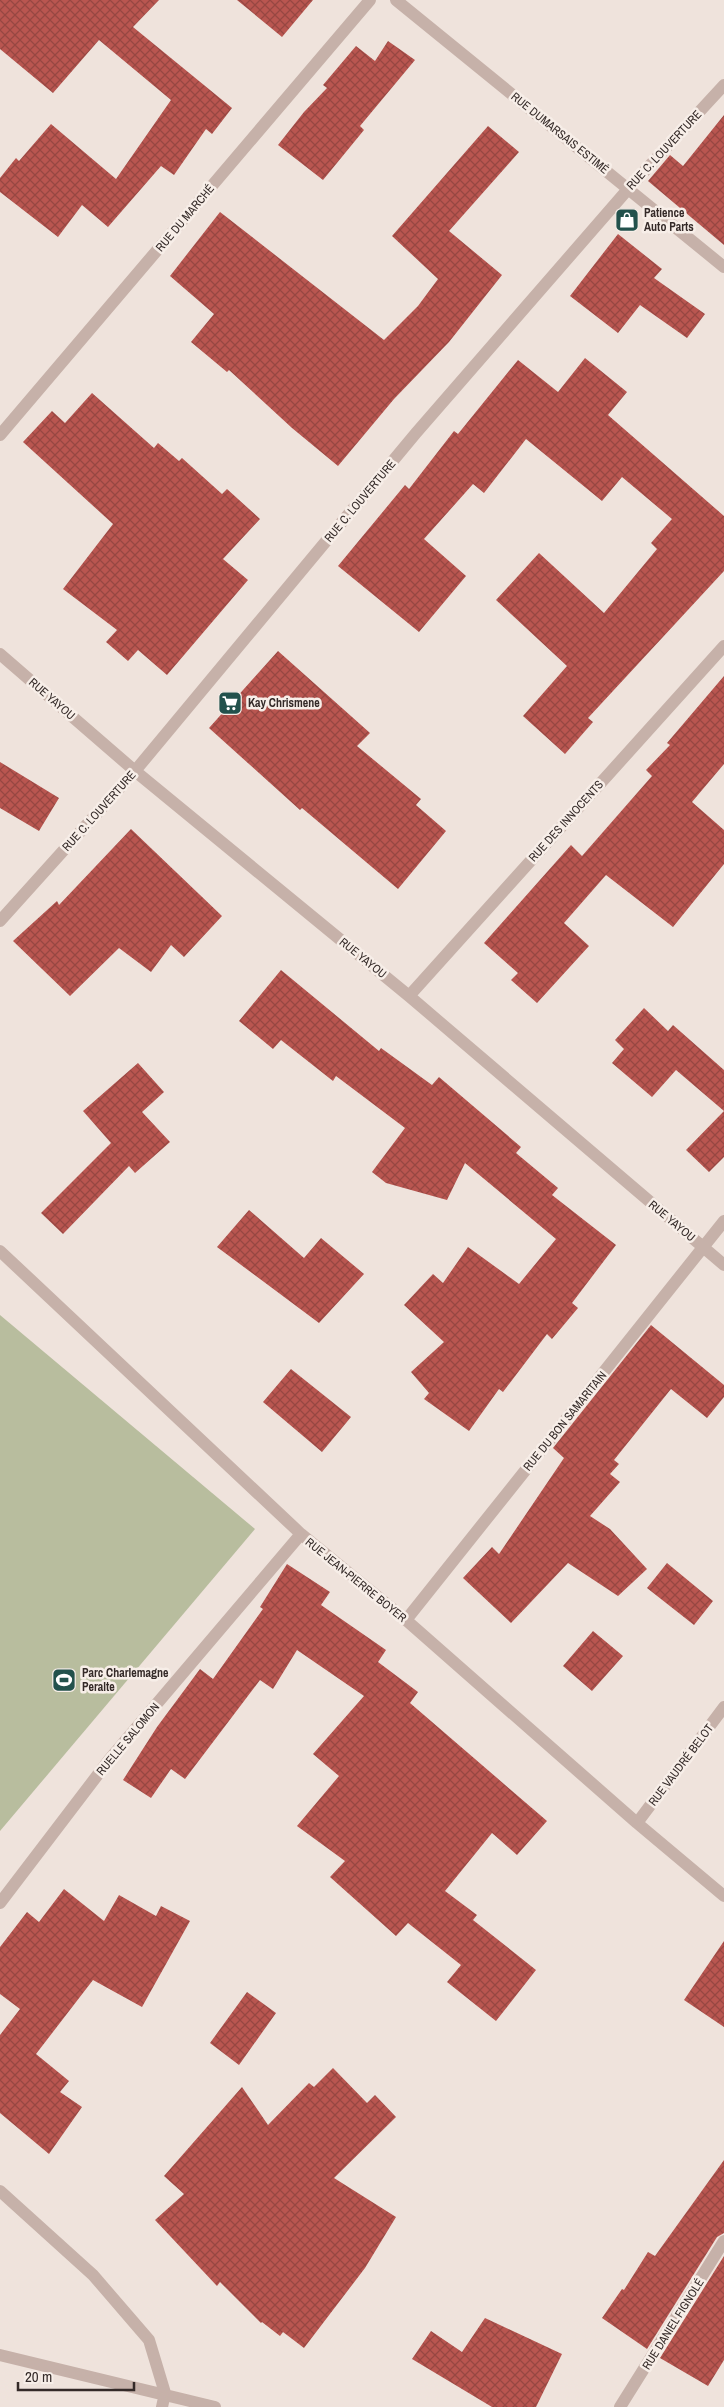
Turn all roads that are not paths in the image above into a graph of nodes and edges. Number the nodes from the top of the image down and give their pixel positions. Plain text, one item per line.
1 (370, 0) edge
2 (396, 0) edge
3 (724, 86) edge
4 (629, 188) junction
5 (724, 267) edge
6 (0, 435) edge
7 (724, 646) edge
8 (0, 654) edge
9 (135, 771) junction
10 (0, 921) edge
11 (409, 996) junction
12 (724, 1221) edge
13 (703, 1248) junction
14 (0, 1251) edge
15 (724, 1265) edge
16 (301, 1534) junction
17 (406, 1620) junction
18 (724, 1707) edge
19 (637, 1823) junction
20 (724, 1896) edge
21 (0, 1903) edge
22 (0, 2191) edge
23 (724, 2241) edge
24 (0, 2355) edge
25 (164, 2393) junction
26 (162, 2407) edge
27 (215, 2407) edge
28 (620, 2407) edge

1 - 6 street, RUE DU MARCHÉ
2 - 4 street, RUE DUMARSAIS ESTIMÉ
3 - 4 street, RUE C. LOUVERTURE
4 - 5 street, RUE DUMARSAIS ESTIMÉ
4 - 9 street, RUE C. LOUVERTURE
7 - 11 street, RUE DES INNOCENTS
8 - 9 street, RUE YAYOU
9 - 10 street, RUE C. LOUVERTURE
9 - 11 street, RUE YAYOU
11 - 13 street, RUE YAYOU
12 - 13 street, RUE DU BON SAMARITAIN
13 - 15 street, RUE YAYOU
13 - 17 street, RUE DU BON SAMARITAIN
14 - 16 street, RUE JEAN-PIERRE BOYER
16 - 17 street, RUE JEAN-PIERRE BOYER
16 - 21 street, RUELLE SALOMON
17 - 19 street, RUE JEAN-PIERRE BOYER
18 - 19 street, RUE VAUDRÉ BELOT
19 - 20 street, RUE JEAN-PIERRE BOYER
22 - 25 street
23 - 28 street, RUE DANIEL FIGNOLÉ
24 - 25 street
25 - 26 street
25 - 27 street

